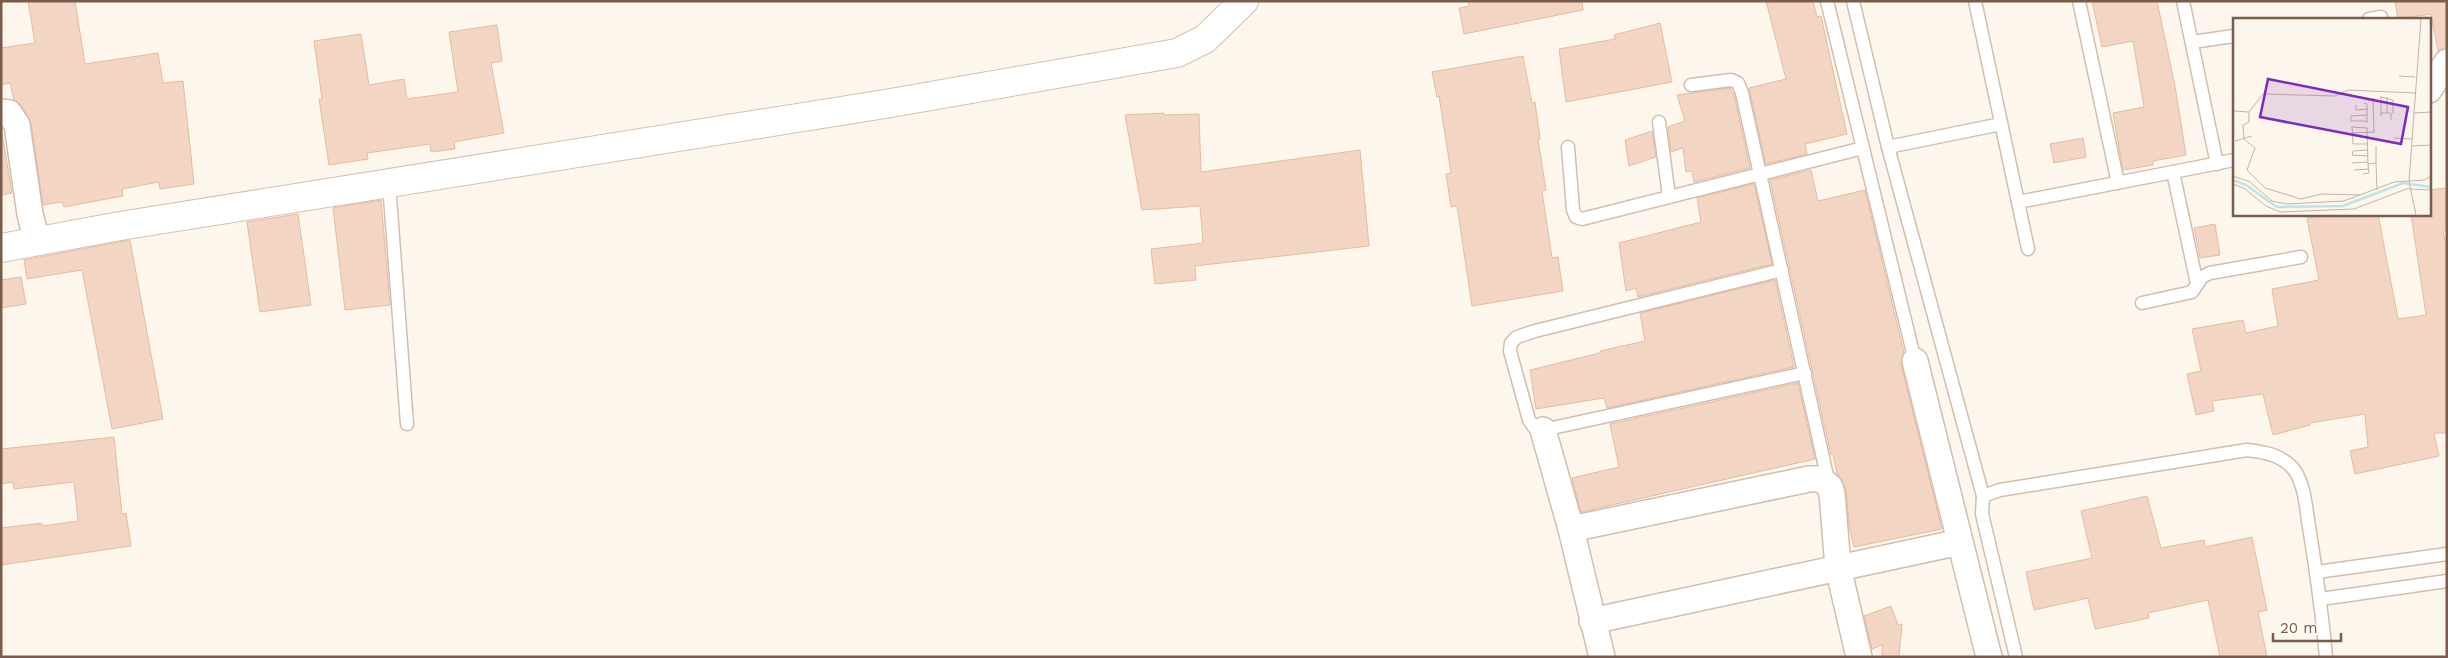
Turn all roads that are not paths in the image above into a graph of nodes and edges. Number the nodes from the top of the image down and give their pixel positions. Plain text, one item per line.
1 (1244, 1) edge
2 (1827, 1) edge
3 (1853, 1) edge
4 (1974, 1) edge
5 (2079, 1) edge
6 (2183, 1) edge
7 (2233, 36) edge
8 (2192, 42) junction
9 (2447, 62) edge
10 (1691, 85) dead end
11 (2430, 88) edge
12 (1, 112) edge
13 (1659, 122) dead end
14 (2001, 124) junction
15 (1568, 147) dead end
16 (1888, 147) junction
17 (1863, 148) junction
18 (2233, 160) edge
19 (2217, 164) junction
20 (2172, 172) junction
21 (1760, 174) junction
22 (2118, 183) junction
23 (389, 184) junction
24 (1669, 196) junction
25 (2018, 202) junction
26 (37, 242) junction
27 (1, 248) edge
28 (2028, 250) dead end
29 (2301, 257) dead end
30 (1782, 270) junction
31 (2197, 284) junction
32 (2142, 303) dead end
33 (1915, 361) joint
34 (1804, 373) junction
35 (407, 424) dead end
36 (1543, 430) junction
37 (1830, 487) junction
38 (1983, 496) junction
39 (1571, 529) junction
40 (1960, 542) junction
41 (2447, 554) edge
42 (1838, 567) junction
43 (2317, 572) junction
44 (2447, 581) edge
45 (2321, 599) junction
46 (1592, 621) junction
47 (1602, 657) edge
48 (1859, 657) edge
49 (1989, 657) edge
50 (2016, 657) edge
51 (2326, 657) edge

1 - 23 street
2 - 17 lane
3 - 16 lane
4 - 14 lane
5 - 22 lane
6 - 8 lane
7 - 8 lane
8 - 19 lane
9 - 11 street
10 - 21 lane
12 - 26 street
13 - 24 lane
14 - 16 lane
14 - 25 lane
15 - 24 lane
16 - 38 lane
17 - 21 lane
17 - 33 lane
18 - 19 lane
19 - 20 lane
20 - 22 lane
20 - 31 lane
21 - 24 lane
21 - 30 lane
22 - 25 lane
23 - 26 street
23 - 35 lane
25 - 28 lane
26 - 27 street
29 - 31 lane
30 - 34 lane
30 - 36 lane
31 - 32 lane
33 - 40 street
34 - 36 lane
34 - 37 lane
36 - 39 street
37 - 39 street
37 - 42 street
38 - 43 lane
38 - 50 lane
39 - 46 street
40 - 42 street
40 - 49 street
41 - 43 lane
42 - 46 street
42 - 48 street
43 - 45 lane
44 - 45 lane
45 - 51 lane
46 - 47 street

